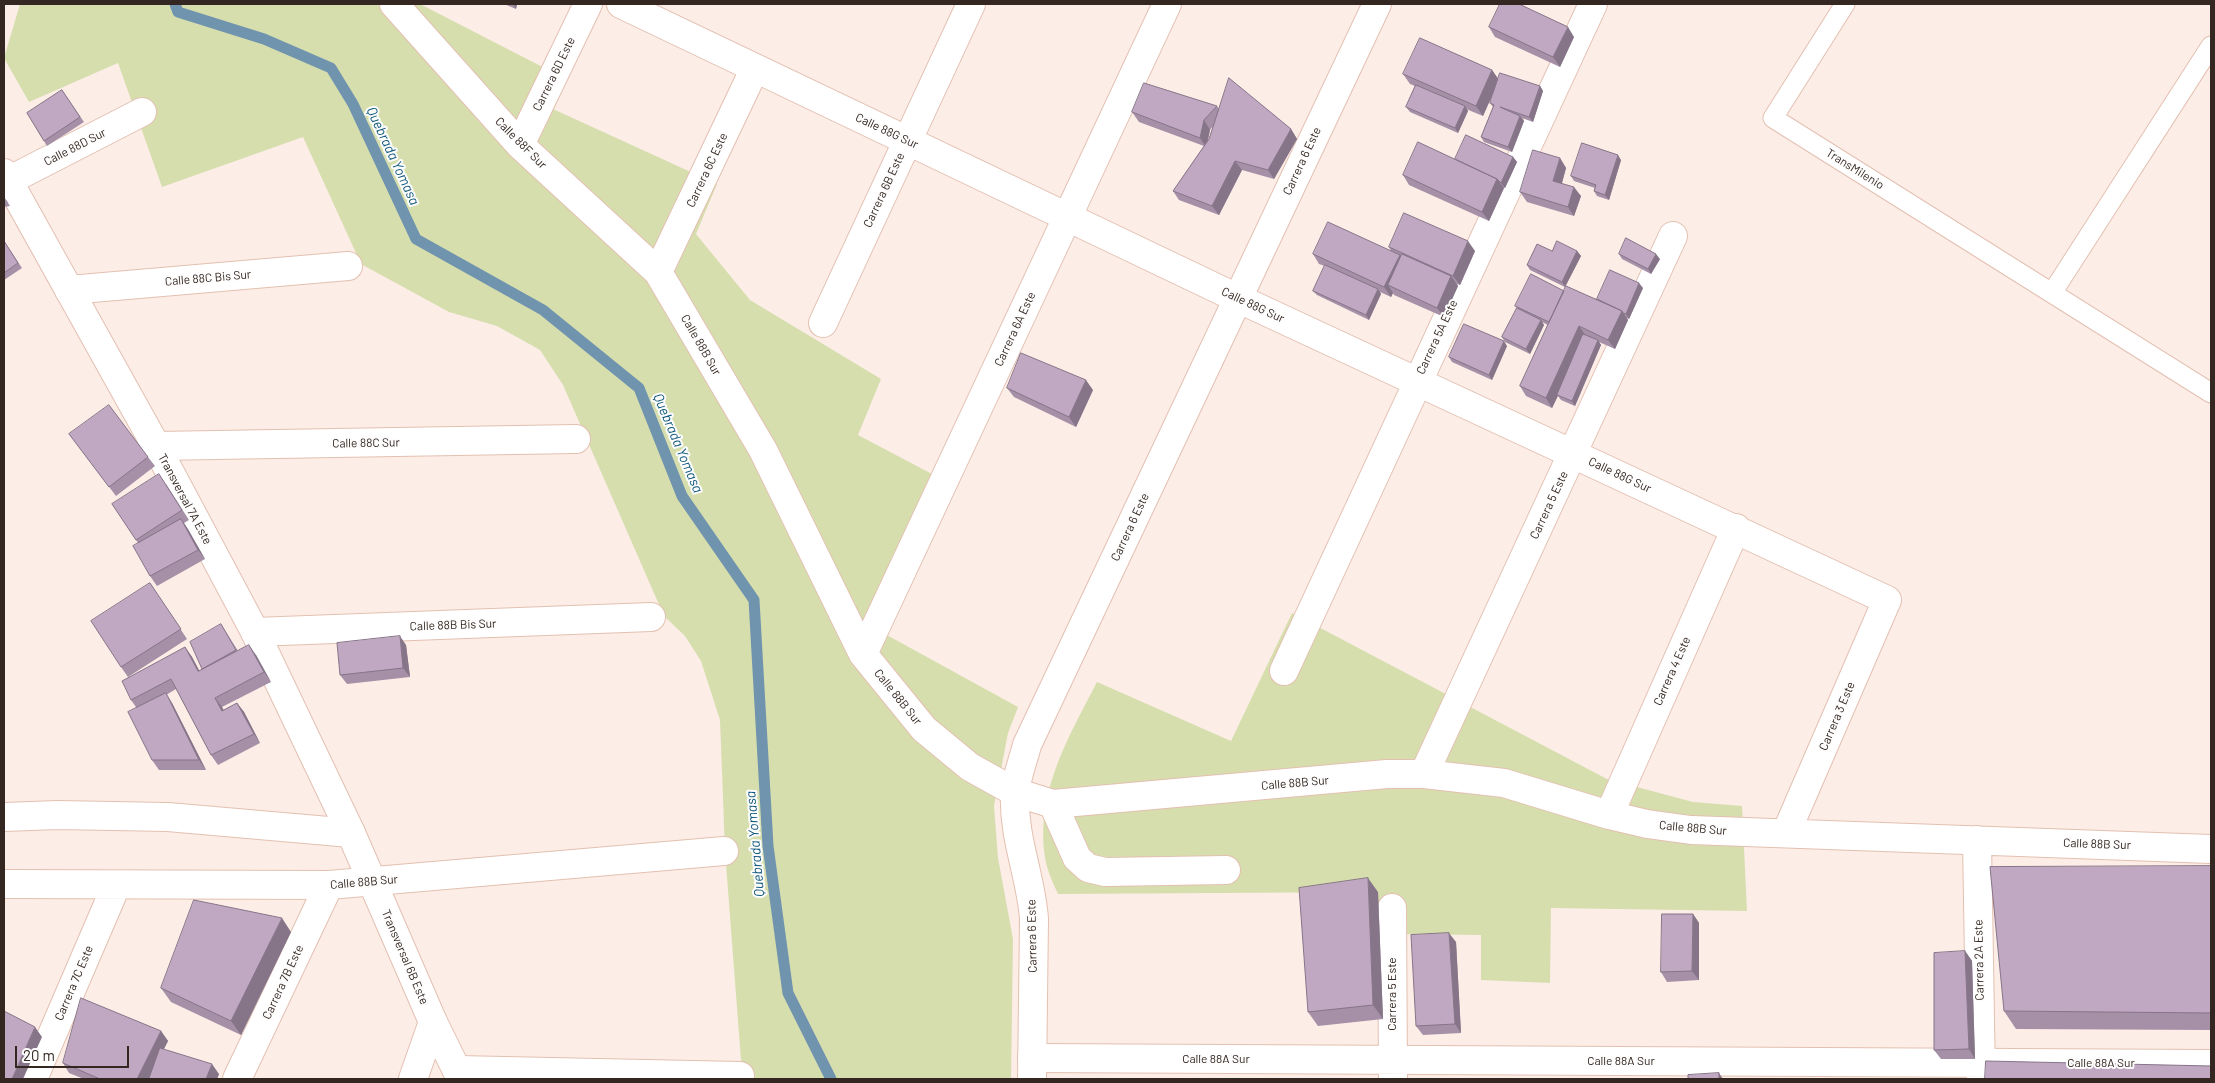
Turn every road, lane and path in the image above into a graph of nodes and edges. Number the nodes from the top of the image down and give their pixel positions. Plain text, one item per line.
1 (588, 4) edge
2 (621, 4) edge
3 (971, 4) edge
4 (1167, 4) edge
5 (1377, 4) edge
6 (1592, 4) edge
7 (1845, 4) edge
8 (398, 5) edge
9 (2211, 46) edge
10 (755, 68) junction
11 (142, 112) dead end
12 (907, 140) junction
13 (520, 144) junction
14 (6, 177) edge
15 (1067, 217) junction
16 (1673, 236) dead end
17 (348, 266) dead end
18 (658, 272) junction
19 (69, 290) junction
20 (2052, 293) junction
21 (1237, 298) junction
22 (823, 323) dead end
23 (1416, 381) junction
24 (2211, 393) edge
25 (576, 439) dead end
26 (156, 446) junction
27 (1572, 453) junction
28 (1736, 528) junction
29 (1887, 600) joint
30 (651, 617) dead end
31 (255, 632) junction
32 (863, 654) junction
33 (1284, 671) dead end
34 (1424, 774) junction
35 (1015, 792) junction
36 (1053, 804) junction
37 (1609, 815) junction
38 (4, 817) edge
39 (351, 833) junction
40 (1786, 833) junction
41 (1977, 840) junction
42 (2211, 848) edge
43 (724, 851) dead end
44 (1226, 870) dead end
45 (372, 881) junction
46 (4, 884) edge
47 (329, 885) junction
48 (116, 886) junction
49 (1392, 908) dead end
50 (433, 1022) junction
51 (2211, 1064) edge
52 (1032, 1069) edge
53 (1392, 1070) edge
54 (1981, 1071) edge
55 (459, 1075) edge
56 (740, 1076) dead end
57 (33, 1079) edge
58 (237, 1079) edge
59 (413, 1079) edge

1 - 13 street, Carrera 6D Este
2 - 10 street, Calle 88G Sur
3 - 12 street, Carrera 6B Este
4 - 15 street, Carrera 6A Este
5 - 21 street, Carrera 6 Este
6 - 23 street, Carrera 5A Este
7 - 20 lane, TransMilenio
8 - 13 street, Calle 88F Sur
9 - 20 lane
10 - 12 street, Calle 88G Sur
10 - 18 street, Carrera 6C Este
11 - 14 street, Calle 88D Sur
12 - 15 street, Calle 88G Sur
12 - 22 street, Carrera 6B Este
13 - 18 street, Calle 88F Sur
14 - 19 street, Transversal 7A Este
15 - 21 street, Calle 88G Sur
15 - 32 street, Carrera 6A Este
16 - 27 street, Carrera 5 Este
17 - 19 street, Calle 88C Bis Sur
18 - 32 street, Calle 88B Sur
19 - 26 street, Transversal 7A Este
20 - 24 lane, TransMilenio
21 - 23 street, Calle 88G Sur
21 - 35 street, Carrera 6 Este
23 - 27 street, Calle 88G Sur
23 - 33 street, Carrera 5A Este
25 - 26 street, Calle 88C Sur
26 - 31 street, Transversal 7A Este
27 - 28 street, Calle 88G Sur
27 - 34 street, Carrera 5 Este
28 - 29 street, Calle 88G Sur
28 - 37 street, Carrera 4 Este
29 - 40 street, Carrera 3 Este
30 - 31 street, Calle 88B Bis Sur
31 - 39 street, Transversal 7A Este
32 - 35 street, Calle 88B Sur
34 - 36 street, Calle 88B Sur
34 - 37 street, Calle 88B Sur
35 - 36 street, Calle 88B Sur
35 - 52 street, Carrera 6 Este
36 - 44 street
37 - 40 street, Calle 88B Sur
38 - 39 street
39 - 45 street, Transversal 6B Este
40 - 41 street, Calle 88B Sur
41 - 42 street, Calle 88B Sur
41 - 54 street, Carrera 2A Este
43 - 45 street, Calle 88B Sur
45 - 47 street, Calle 88B Sur
45 - 50 street, Transversal 6B Este
46 - 48 street, Calle 88B Sur
47 - 48 street, Calle 88B Sur
47 - 58 street, Carrera 7B Este
48 - 57 street, Carrera 7C Este
49 - 53 street, Carrera 5 Este
50 - 55 street, Transversal 6B Este
50 - 59 street
51 - 54 street, Calle 88A Sur
52 - 53 street, Calle 88A Sur
53 - 54 street, Calle 88A Sur
55 - 56 street

